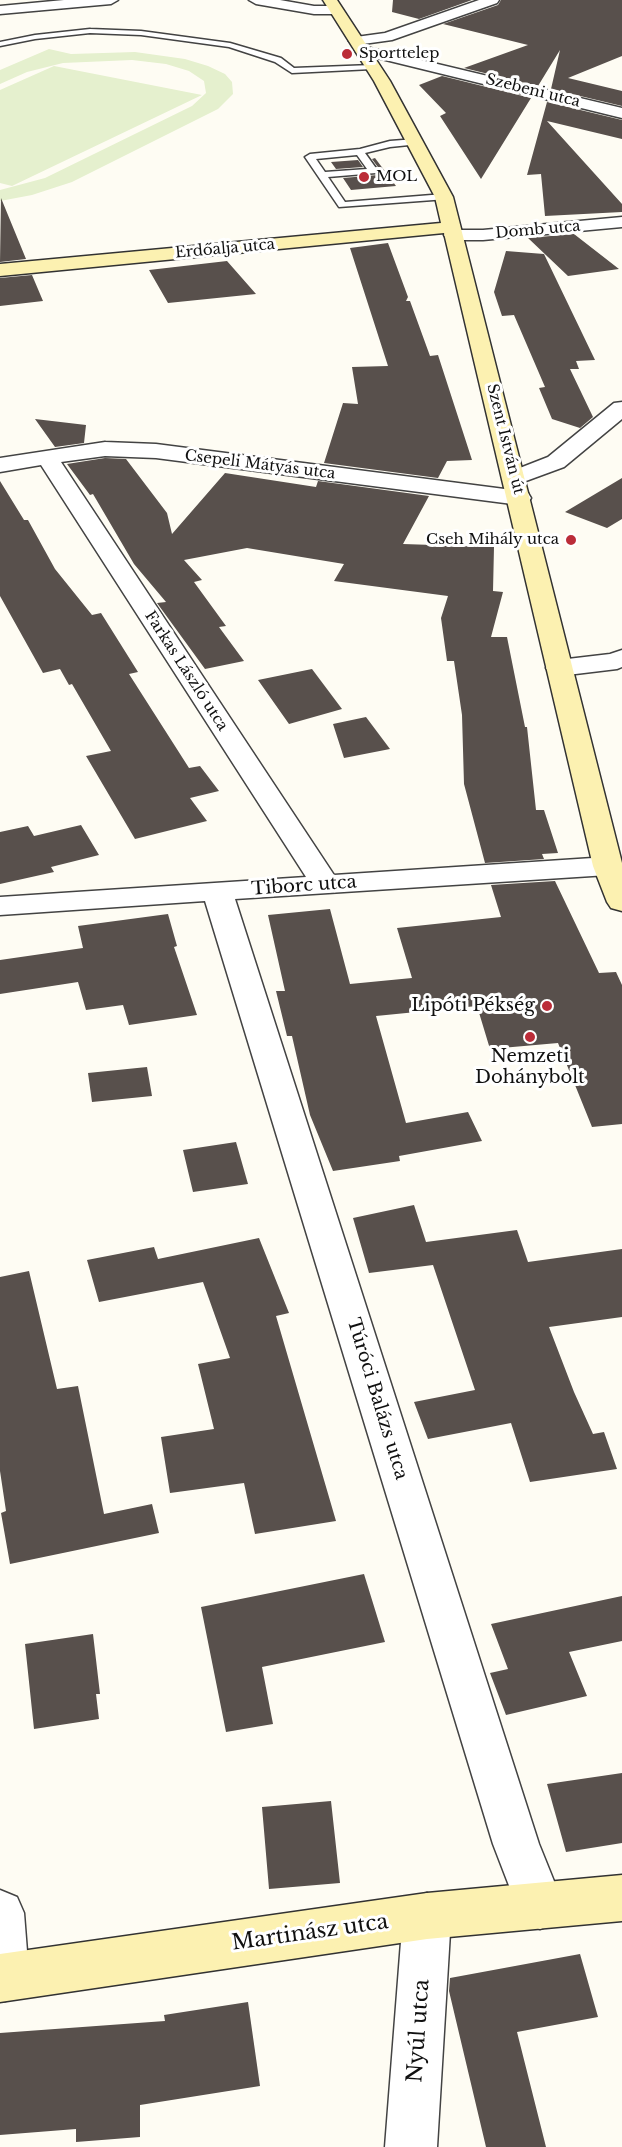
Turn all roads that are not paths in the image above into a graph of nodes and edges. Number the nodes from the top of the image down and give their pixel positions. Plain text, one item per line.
1 (111, 0) edge
2 (256, 0) edge
3 (492, 0) edge
4 (330, 4) edge
5 (0, 10) edge
6 (0, 44) edge
7 (359, 45) junction
8 (372, 67) junction
9 (445, 69) junction
10 (382, 81) junction
11 (622, 103) edge
12 (614, 111) edge
13 (416, 142) junction
14 (360, 152) junction
15 (336, 155) junction
16 (350, 173) junction
17 (322, 175) junction
18 (444, 197) junction
19 (622, 222) edge
20 (452, 231) junction
21 (0, 270) edge
22 (622, 408) edge
23 (47, 458) junction
24 (0, 465) edge
25 (517, 488) junction
26 (622, 658) edge
27 (559, 668) junction
28 (608, 866) junction
29 (325, 884) junction
30 (217, 891) junction
31 (622, 902) edge
32 (0, 906) edge
33 (622, 1898) edge
34 (540, 1906) junction
35 (0, 1912) edge
36 (427, 1916) junction
37 (2, 1978) edge
38 (411, 2147) edge

1 - 5 street
2 - 4 street
3 - 7 street
4 - 7 street, Szent István út
6 - 8 lane
7 - 8 street, Szent István út
7 - 9 street, Szebeni utca
8 - 10 street, Szent István út
9 - 10 street, Szebeni utca
9 - 12 street, Szebeni utca
10 - 13 street, Szent István út
11 - 12 street
13 - 14 lane
13 - 18 street, Szent István út
14 - 15 lane
14 - 16 lane
15 - 16 lane
15 - 17 lane
16 - 17 lane
17 - 18 lane
18 - 20 street, Szent István út
19 - 20 street, Domb utca
20 - 21 street, Erdőalja utca
20 - 25 street, Szent István út
22 - 25 street
23 - 24 street, Csepeli Mátyás utca
23 - 25 street, Csepeli Mátyás utca
23 - 29 street, Farkas László utca
25 - 27 street, Szent István út
26 - 27 street
27 - 28 street, Szent István út
28 - 29 street, Tiborc utca
28 - 31 street, Szent István út
29 - 30 street, Tiborc utca
30 - 32 street, Tiborc utca
30 - 34 street, Túróci Balázs utca
33 - 34 street, Martinász utca
34 - 36 street, Martinász utca
35 - 37 street
36 - 37 street, Martinász utca
36 - 38 street, Nyúl utca

